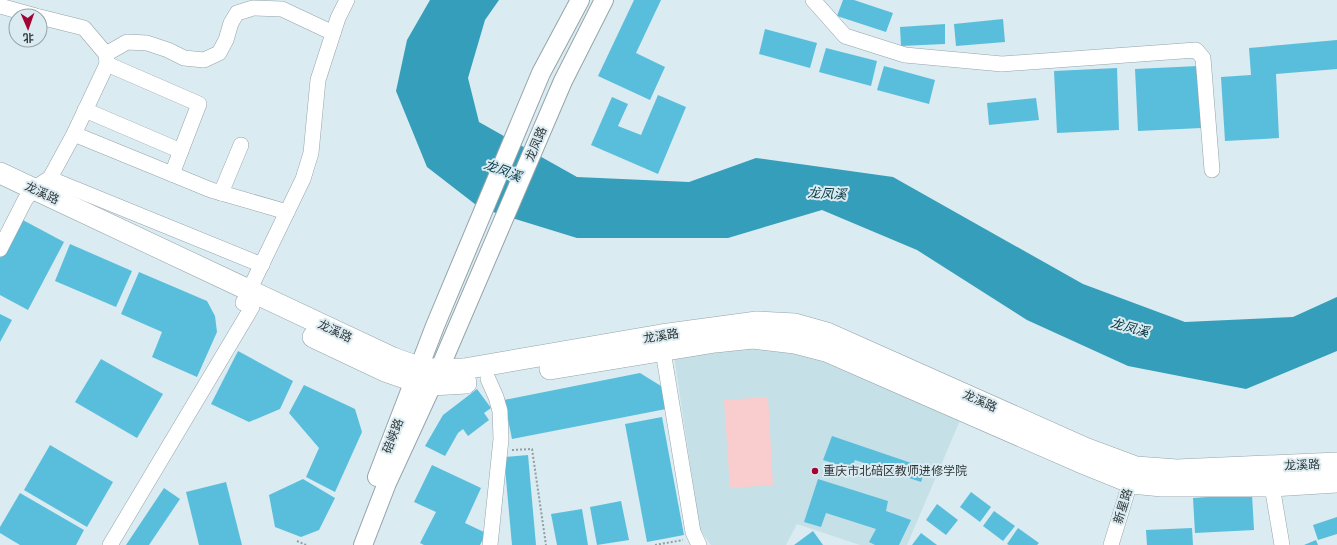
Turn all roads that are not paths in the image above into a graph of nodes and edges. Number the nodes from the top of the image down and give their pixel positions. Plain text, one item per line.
1 (347, 0) edge
2 (580, 0) edge
3 (604, 0) edge
4 (813, 0) edge
5 (48, 19) edge
6 (333, 33) junction
7 (106, 59) junction
8 (85, 110) junction
9 (74, 134) junction
10 (241, 144) dead end
11 (181, 152) junction
12 (1212, 170) dead end
13 (0, 174) edge
14 (172, 174) junction
15 (0, 188) edge
16 (36, 189) junction
17 (221, 193) junction
18 (287, 212) junction
19 (0, 250) edge
20 (262, 265) junction
21 (248, 300) junction
22 (435, 326) joint
23 (454, 334) joint
24 (663, 351) junction
25 (426, 376) junction
26 (488, 379) junction
27 (1337, 464) edge
28 (1133, 475) junction
29 (1337, 482) edge
30 (1272, 486) junction
31 (698, 542) edge
32 (110, 545) edge
33 (351, 545) edge
34 (363, 545) edge
35 (490, 545) edge
36 (1111, 545) edge
37 (1282, 545) edge

1 - 6 street
2 - 22 main road, 龙凤路
3 - 23 main road, 龙凤路
4 - 12 street
5 - 7 street
6 - 7 street
6 - 18 street
7 - 8 street
7 - 11 street
8 - 9 street
8 - 11 street
9 - 14 street
9 - 16 street
10 - 17 street
11 - 14 street
13 - 16 highway, 龙溪路
14 - 17 street
15 - 16 highway, 龙溪路
16 - 19 street
16 - 20 street
16 - 21 highway, 龙溪路
17 - 18 street
18 - 20 street
20 - 21 street
21 - 25 highway, 龙溪路
21 - 32 street
22 - 25 main road, 碚峡路
23 - 25 main road, 碚峡路
24 - 26 highway, 龙溪路
24 - 28 highway, 龙溪路
24 - 31 street
25 - 26 highway, 龙溪路
25 - 28 highway, 龙溪路
25 - 33 main road, 碚峡路
25 - 34 main road, 碚峡路
26 - 35 street
27 - 28 highway, 龙溪路
28 - 30 highway, 龙溪路
28 - 36 street, 新星路
29 - 30 highway, 龙溪路
30 - 37 street

